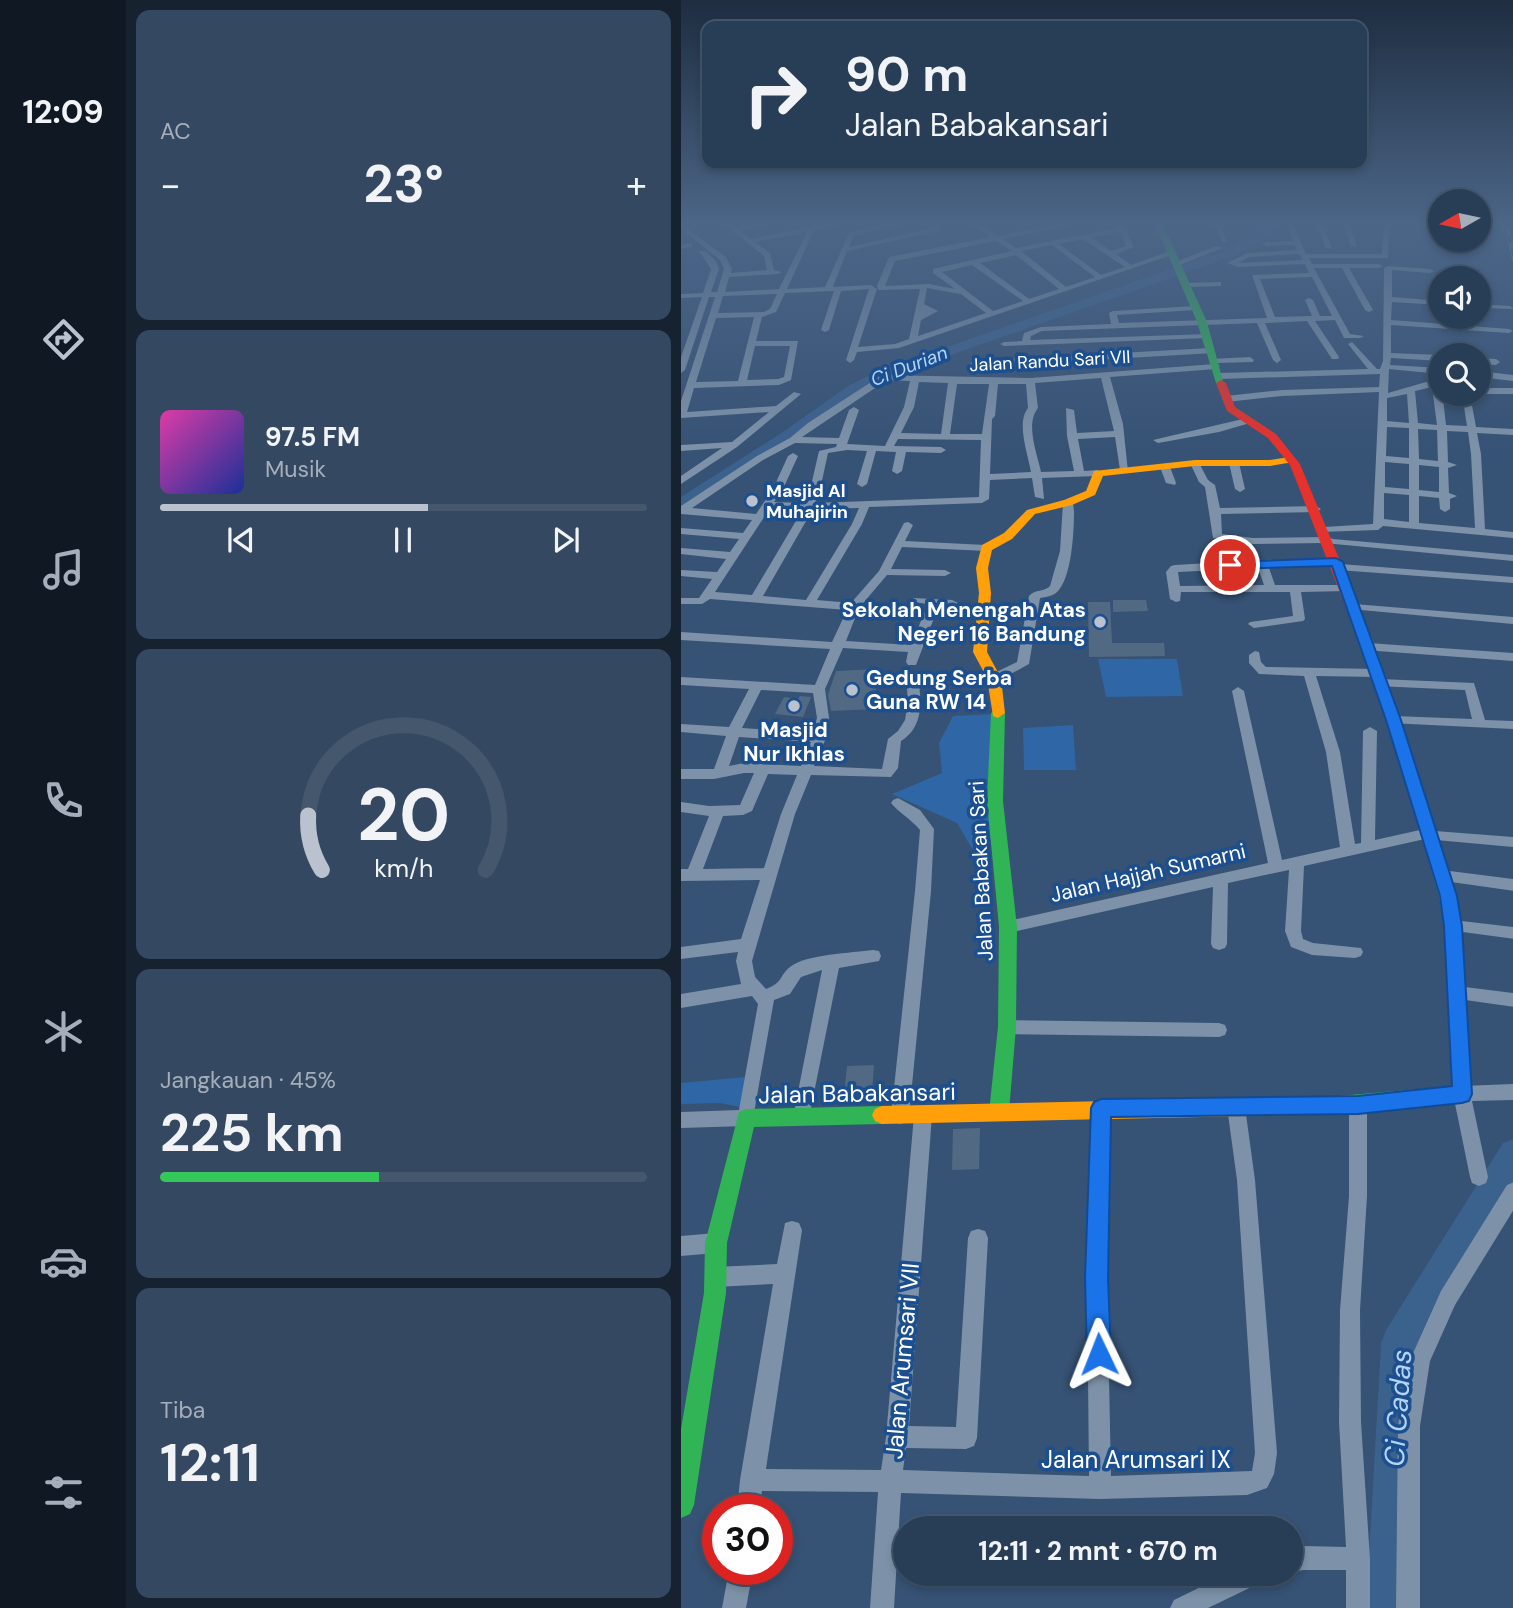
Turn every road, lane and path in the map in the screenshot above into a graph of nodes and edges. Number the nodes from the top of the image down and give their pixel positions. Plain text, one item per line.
1 (711, 297) edge
2 (712, 297) edge
3 (780, 297) edge
4 (835, 297) edge
5 (874, 297) edge
6 (923, 297) edge
7 (969, 297) edge
8 (1022, 297) edge
9 (1042, 297) edge
10 (1190, 297) edge
11 (1263, 297) edge
12 (1327, 297) edge
13 (1362, 297) edge
14 (1388, 299) joint
15 (1309, 300) dead end
16 (1029, 302) junction
17 (1428, 302) edge
18 (920, 305) junction
19 (1491, 307) edge
20 (1510, 308) dead end
21 (1369, 310) dead end
22 (759, 314) junction
23 (992, 314) junction
24 (712, 316) junction
25 (1313, 318) junction
26 (1338, 318) junction
27 (917, 319) junction
28 (1259, 319) junction
29 (1272, 319) junction
30 (1386, 322) junction
31 (1115, 326) junction
32 (825, 330) dead end
33 (1509, 331) dead end
34 (1360, 336) dead end
35 (913, 340) junction
36 (1208, 343) junction
37 (753, 344) junction
38 (1004, 344) dead end
39 (1026, 344) junction
40 (1352, 344) dead end
41 (1387, 355) junction
42 (1335, 357) dead end
43 (1428, 357) edge
44 (1250, 360) dead end
45 (1277, 360) dead end
46 (1491, 362) edge
47 (1496, 362) dead end
48 (974, 364) dead end
49 (1383, 369) junction
50 (681, 370) edge
51 (1428, 371) edge
52 (1491, 375) edge
53 (1105, 376) junction
54 (1513, 378) edge
55 (915, 379) junction
56 (1030, 380) junction
57 (953, 381) junction
58 (994, 381) junction
59 (742, 383) junction
60 (691, 385) junction
61 (1428, 387) edge
62 (1411, 391) junction
63 (1491, 391) edge
64 (1513, 391) edge
65 (1384, 392) junction
66 (797, 394) dead end
67 (1225, 399) junction
68 (1440, 406) edge
69 (1468, 406) edge
70 (854, 410) dead end
71 (1069, 410) dead end
72 (775, 411) junction
73 (681, 416) edge
74 (1382, 424) junction
75 (1413, 425) junction
76 (1442, 427) junction
77 (1260, 429) junction
78 (1472, 429) junction
79 (1513, 432) edge
80 (1119, 434) junction
81 (893, 436) junction
82 (1072, 436) junction
83 (945, 437) junction
84 (988, 437) junction
85 (793, 440) junction
86 (1158, 440) dead end
87 (734, 445) junction
88 (843, 445) junction
89 (681, 448) edge
90 (887, 449) junction
91 (902, 449) junction
92 (872, 450) junction
93 (941, 450) dead end
94 (793, 456) dead end
95 (1382, 459) junction
96 (1289, 460) junction
97 (1413, 462) junction
98 (1195, 463) junction
99 (1233, 463) junction
100 (1449, 465) junction
101 (1125, 470) junction
102 (897, 471) dead end
103 (1079, 473) junction
104 (1097, 473) junction
105 (684, 477) edge
106 (986, 477) junction
107 (1036, 477) junction
108 (862, 484) dead end
109 (1240, 489) dead end
110 (1380, 490) junction
111 (1414, 493) junction
112 (1448, 496) junction
113 (1040, 497) dead end
114 (1068, 503) junction
115 (769, 505) junction
116 (865, 505) junction
117 (809, 506) junction
118 (1316, 509) junction
119 (1445, 509) dead end
120 (681, 511) edge
121 (1216, 511) junction
122 (760, 518) junction
123 (1379, 522) junction
124 (908, 524) dead end
125 (1414, 526) junction
126 (681, 531) edge
127 (1480, 532) junction
128 (1513, 534) edge
129 (746, 537) junction
130 (1327, 537) junction
131 (898, 544) junction
132 (986, 548) junction
133 (681, 551) edge
134 (733, 556) junction
135 (1513, 558) edge
136 (1262, 563) junction
137 (1337, 564) junction
138 (884, 572) junction
139 (681, 573) edge
140 (945, 573) dead end
141 (720, 576) junction
142 (1513, 580) edge
143 (1347, 588) junction
144 (1271, 589) junction
145 (1295, 589) junction
146 (707, 595) junction
147 (756, 598) junction
148 (917, 600) dead end
149 (681, 601) edge
150 (935, 601) junction
151 (810, 602) junction
152 (952, 603) dead end
153 (854, 607) junction
154 (1354, 607) junction
155 (1513, 621) edge
156 (1254, 624) dead end
157 (681, 636) edge
158 (837, 645) junction
159 (1368, 647) junction
160 (915, 649) junction
161 (1255, 655) dead end
162 (1513, 657) edge
163 (1309, 673) junction
164 (994, 678) junction
165 (1378, 678) junction
166 (681, 681) edge
167 (757, 685) junction
168 (819, 689) junction
169 (1238, 691) dead end
170 (1394, 720) junction
171 (1479, 722) junction
172 (1513, 725) edge
173 (681, 728) edge
174 (735, 731) junction
175 (1370, 731) dead end
176 (819, 738) junction
177 (763, 769) junction
178 (805, 772) junction
179 (720, 773) junction
180 (681, 774) edge
181 (898, 803) dead end
182 (681, 808) edge
183 (718, 811) junction
184 (1430, 834) junction
185 (1513, 842) edge
186 (1368, 845) junction
187 (1348, 849) junction
188 (1297, 861) junction
189 (1276, 866) junction
190 (769, 874) junction
191 (687, 875) edge
192 (1442, 876) junction
193 (1221, 879) junction
194 (1513, 885) edge
195 (1453, 926) junction
196 (1008, 927) junction
197 (1513, 933) edge
198 (1219, 944) dead end
199 (747, 945) junction
200 (1355, 952) dead end
201 (681, 953) edge
202 (872, 956) dead end
203 (832, 962) junction
204 (759, 993) junction
205 (1457, 993) junction
206 (1513, 1000) edge
207 (681, 1001) edge
208 (1007, 1027) junction
209 (1219, 1030) dead end
210 (1513, 1092) edge
211 (1462, 1094) junction
212 (1358, 1105) junction
213 (1236, 1107) junction
214 (1101, 1108) junction
215 (999, 1112) junction
216 (923, 1115) junction
217 (900, 1116) junction
218 (802, 1117) junction
219 (746, 1118) junction
220 (681, 1120) edge
221 (1479, 1177) dead end
222 (1513, 1191) edge
223 (792, 1230) dead end
224 (978, 1238) dead end
225 (716, 1243) junction
226 (681, 1246) edge
227 (784, 1274) junction
228 (715, 1277) junction
229 (897, 1437) junction
230 (751, 1480) junction
231 (890, 1480) junction
232 (1100, 1488) junction
233 (750, 1494) edge
234 (681, 1505) edge
235 (1303, 1558) edge
236 (1358, 1559) junction
237 (739, 1585) edge
238 (1229, 1586) edge
239 (735, 1608) edge
240 (882, 1608) edge
241 (1183, 1608) edge
242 (1358, 1608) edge
243 (1408, 1608) edge

1 - 50 street
2 - 24 street
3 - 22 street
4 - 32 street
5 - 35 street
6 - 18 street
7 - 23 street
8 - 16 street
9 - 16 street
10 - 36 street
11 - 29 street
12 - 26 street
13 - 21 street
14 - 17 street
14 - 30 street
15 - 25 street
16 - 23 street
18 - 27 street
18 - 27 street
19 - 20 street
22 - 24 street
22 - 37 street
23 - 35 street
24 - 60 street
25 - 26 street
25 - 29 street
25 - 42 street
26 - 34 street
27 - 35 street
28 - 29 street
28 - 36 street
28 - 45 street
30 - 33 street
30 - 41 street
31 - 36 street
31 - 36 street
31 - 39 street
36 - 39 street
36 - 44 street
36 - 48 street
36 - 49 street
36 - 53 street, Jalan Randu Sari VII
36 - 67 street
37 - 59 street
37 - 59 street
38 - 39 street
40 - 49 street
41 - 43 street
41 - 49 street
46 - 47 street
49 - 51 street
49 - 65 street
52 - 54 street
53 - 56 street, Jalan Randu Sari VII
53 - 80 street
55 - 57 street, Jalan Randu Sari VII
55 - 81 street
55 - 85 street, Jalan Randu Sari VII
56 - 58 street, Jalan Randu Sari VII
56 - 107 street
57 - 58 street, Jalan Randu Sari VII
57 - 83 street
58 - 84 street
59 - 60 street
60 - 73 street
61 - 62 street
62 - 65 street
62 - 75 street
63 - 64 street
65 - 67 street
65 - 74 street
66 - 72 street
67 - 77 street
68 - 76 street
69 - 78 street
70 - 88 street
71 - 82 street
72 - 73 street
72 - 87 street
74 - 75 street
74 - 95 street
75 - 76 street
75 - 97 street
76 - 78 street
76 - 100 street
77 - 86 street
77 - 96 street
78 - 79 street
78 - 127 street
80 - 82 street
80 - 101 street
81 - 83 street
81 - 90 street
82 - 103 street
83 - 84 street
84 - 106 street
85 - 88 street
85 - 120 street
87 - 89 street
87 - 105 street
88 - 92 street
88 - 117 street
90 - 91 street
90 - 92 street
91 - 93 street
91 - 102 street
92 - 108 street
94 - 115 street
95 - 97 street
95 - 110 street
96 - 99 street
96 - 118 street
97 - 100 street
97 - 111 street
98 - 99 street
98 - 101 street
98 - 121 street
99 - 109 street
100 - 112 street
101 - 104 street
103 - 104 street
103 - 107 street
104 - 114 street
106 - 107 street
106 - 116 street
107 - 113 street
110 - 111 street
110 - 123 street
111 - 112 street
111 - 125 street
112 - 119 street
114 - 132 street
114 - 164 street
115 - 117 street
115 - 122 street
116 - 117 street
116 - 151 street
117 - 147 street
118 - 121 street
118 - 130 street
120 - 122 street
121 - 130 street
122 - 129 street
123 - 125 street
123 - 130 street
124 - 131 street
125 - 127 street
126 - 129 street
127 - 128 street
129 - 134 street
130 - 135 street
130 - 137 street
131 - 132 street
131 - 138 street
132 - 164 street, Jalan Babakan Sari
133 - 134 street
134 - 141 street
136 - 137 street
136 - 144 street
136 - 144 street
137 - 142 street
137 - 143 street
138 - 140 street
138 - 153 street
139 - 141 street
141 - 146 street
143 - 145 street
143 - 154 street
144 - 145 street
145 - 156 street
146 - 147 street
146 - 149 street
147 - 151 street
148 - 150 street
150 - 152 street
150 - 160 street
151 - 153 street
153 - 158 street
154 - 155 street
154 - 159 street
157 - 158 street
158 - 160 street
158 - 168 street
159 - 162 street
159 - 165 street
160 - 178 street
161 - 163 street
163 - 165 street
163 - 187 street
164 - 196 street, Jalan Babakan Sari
165 - 170 street
165 - 171 street
166 - 167 street
167 - 168 street
167 - 174 street
168 - 176 street
169 - 189 street
170 - 171 street
170 - 184 street
171 - 172 street
173 - 174 street
174 - 176 street
174 - 179 street
175 - 186 street
176 - 178 street
177 - 178 street
177 - 179 street
177 - 183 street
178 - 190 street
179 - 180 street
181 - 217 street
182 - 183 street
183 - 191 street
184 - 185 street, Jalan Hajjah Sumarni
184 - 186 street, Jalan Hajjah Sumarni
184 - 192 street
186 - 187 street, Jalan Hajjah Sumarni
187 - 188 street, Jalan Hajjah Sumarni
188 - 189 street, Jalan Hajjah Sumarni
188 - 200 street
189 - 193 street, Jalan Hajjah Sumarni
190 - 191 street
190 - 199 street
192 - 194 street
192 - 195 street
193 - 196 street, Jalan Hajjah Sumarni
193 - 198 street
195 - 197 street
195 - 205 street
196 - 208 street, Jalan Babakan Sari
199 - 201 street
199 - 204 street
202 - 203 street
203 - 204 street
203 - 218 street
204 - 207 street
204 - 219 street
205 - 206 street
205 - 211 street
208 - 209 street
208 - 215 street, Jalan Babakan Sari
210 - 211 street
211 - 212 street, Jalan Babakansari
211 - 221 street
212 - 213 street, Jalan Babakansari
212 - 236 street
213 - 214 street, Jalan Babakansari
213 - 232 street, Jalan Arumsari IX
214 - 215 street, Jalan Babakansari
214 - 232 street
215 - 216 street, Jalan Babakansari
216 - 217 street, Jalan Babakansari
216 - 229 street, Jalan Arumsari VII
217 - 218 street, Jalan Babakansari
218 - 219 street, Jalan Babakansari
219 - 220 street
219 - 225 street, Jalan Babakansari
222 - 243 street
223 - 227 street
224 - 229 street
225 - 226 street
225 - 228 street, Jalan Babakansari
227 - 228 street
227 - 230 street
228 - 234 street, Jalan Babakansari
229 - 231 street, Jalan Arumsari VII
230 - 231 street, Jalan Arumsari IX
230 - 233 street
231 - 232 street, Jalan Arumsari IX
231 - 240 street, Jalan Arumsari VII
235 - 236 street
236 - 242 street
237 - 239 street
238 - 241 street

